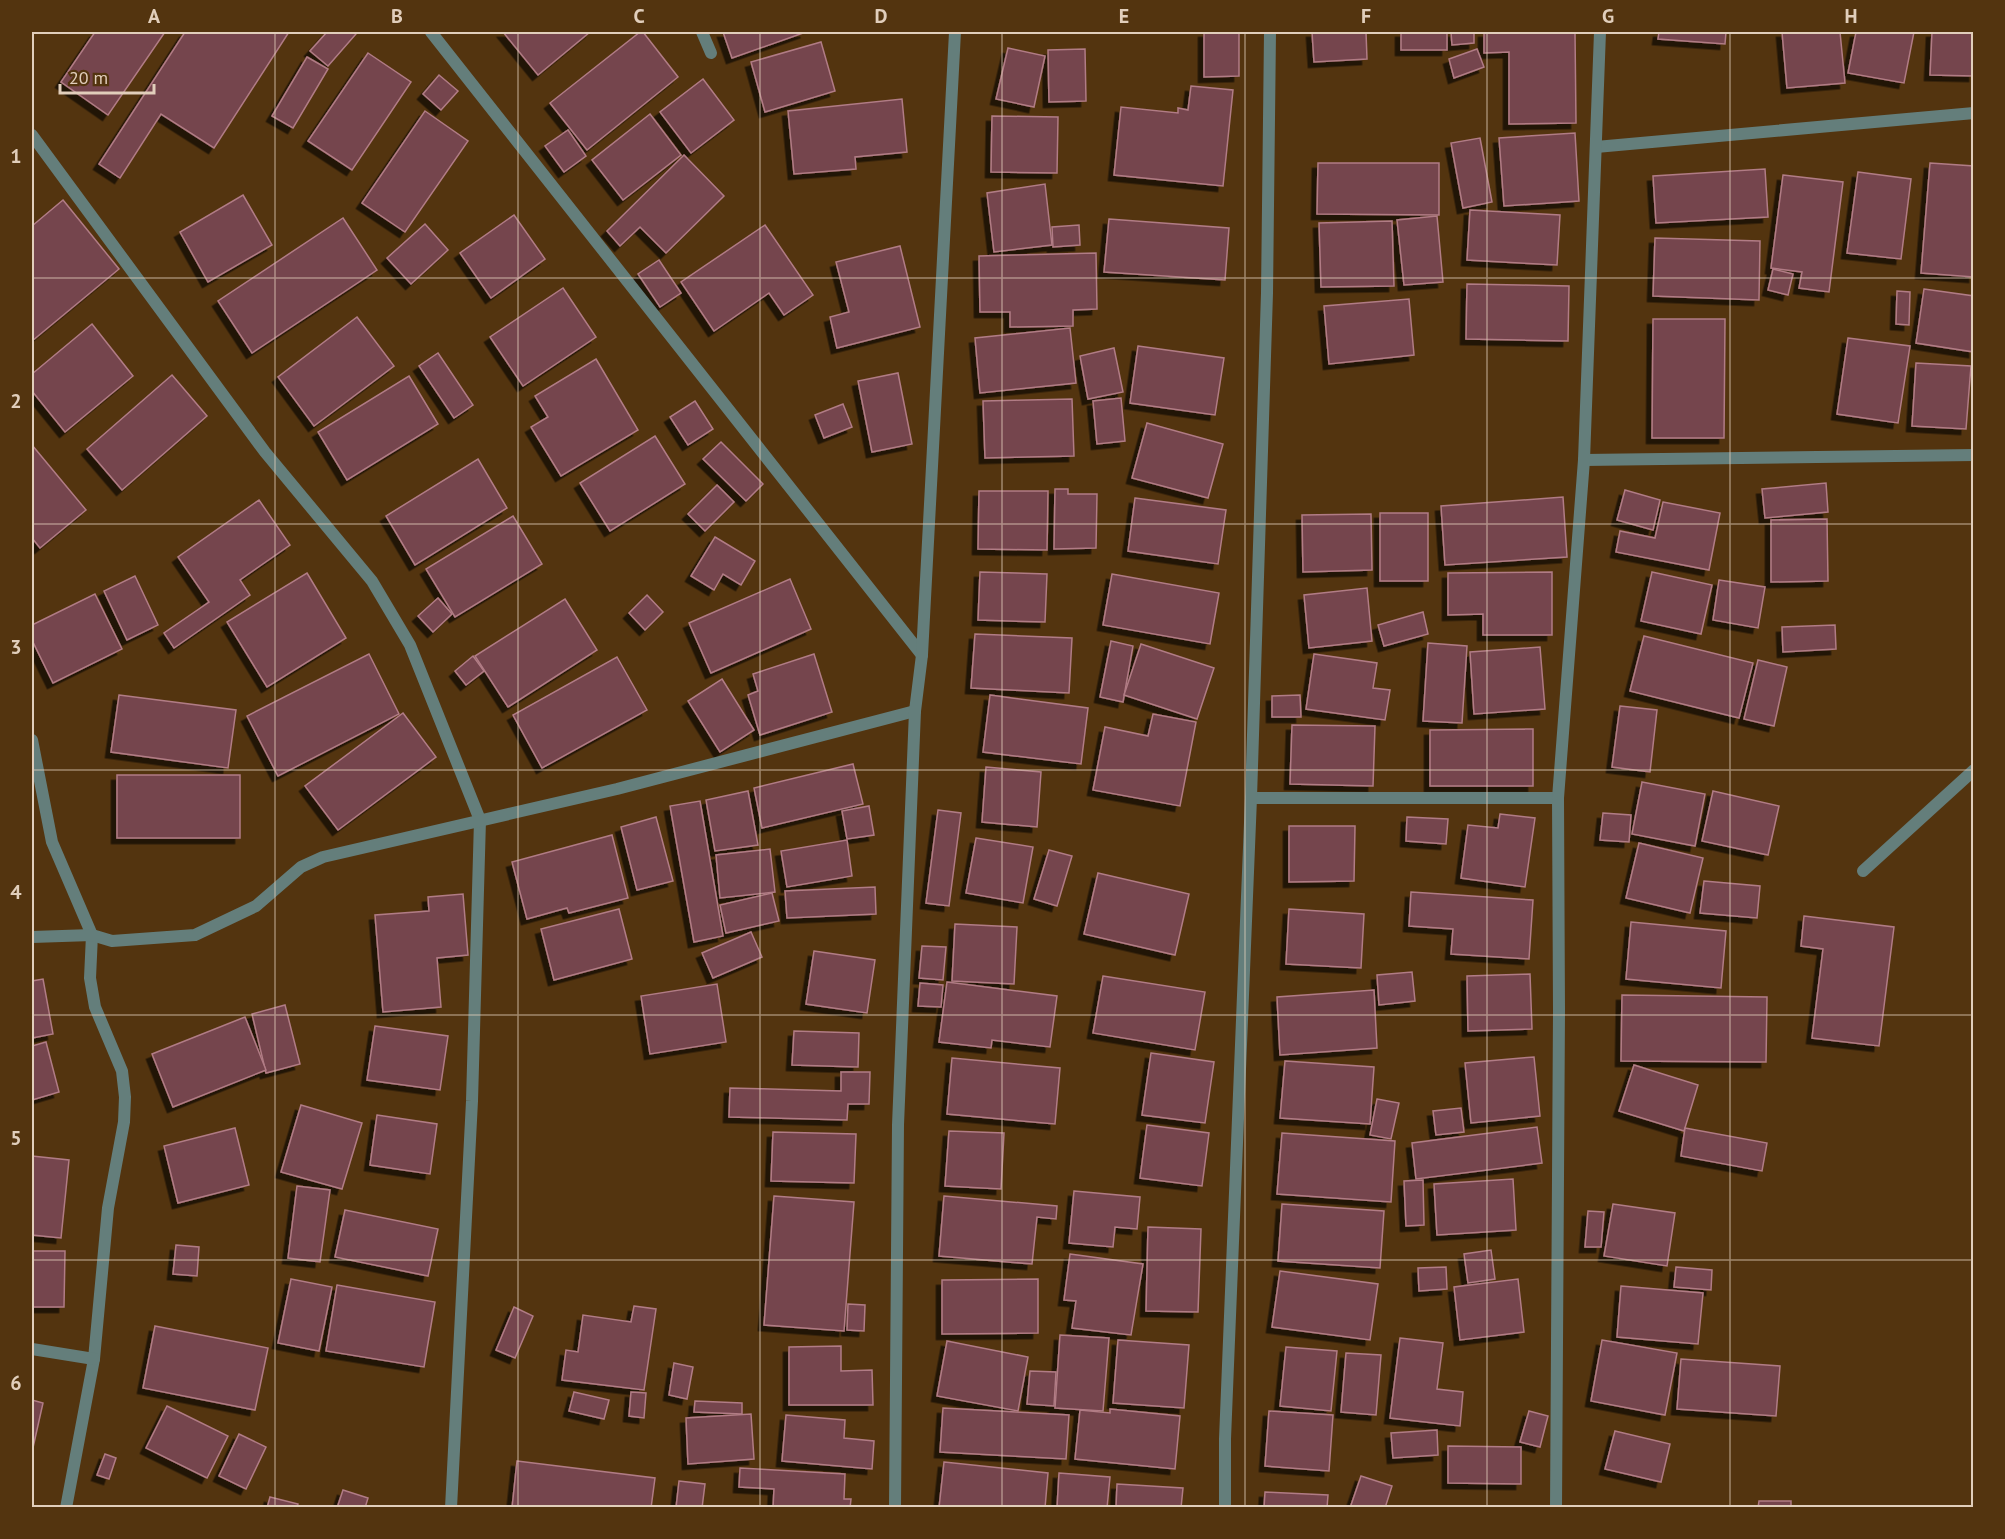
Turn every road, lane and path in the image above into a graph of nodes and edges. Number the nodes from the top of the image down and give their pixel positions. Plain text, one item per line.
1 (431, 32) edge
2 (702, 32) edge
3 (955, 32) edge
4 (1270, 32) edge
5 (1600, 32) edge
6 (711, 53) dead end
7 (1974, 113) edge
8 (32, 135) edge
9 (1596, 147) junction
10 (1974, 455) edge
11 (1584, 460) junction
12 (922, 655) junction
13 (915, 711) junction
14 (32, 740) edge
15 (1974, 770) edge
16 (1251, 798) junction
17 (1558, 798) junction
18 (480, 820) junction
19 (1863, 871) dead end
20 (92, 934) junction
21 (32, 937) edge
22 (32, 1349) edge
23 (94, 1359) junction
24 (66, 1508) edge
25 (451, 1508) edge
26 (895, 1508) edge
27 (1225, 1508) edge
28 (1556, 1508) edge

1 - 12 street
2 - 6 street
3 - 12 street
4 - 16 street
5 - 9 street
7 - 9 street
8 - 18 street
9 - 11 street
10 - 11 street
11 - 17 street
12 - 13 street
13 - 18 street
13 - 26 street
14 - 20 street
15 - 19 street
16 - 17 street
16 - 27 street
17 - 28 street
18 - 20 street
18 - 25 street
20 - 21 street
20 - 23 street
22 - 23 street
23 - 24 street

